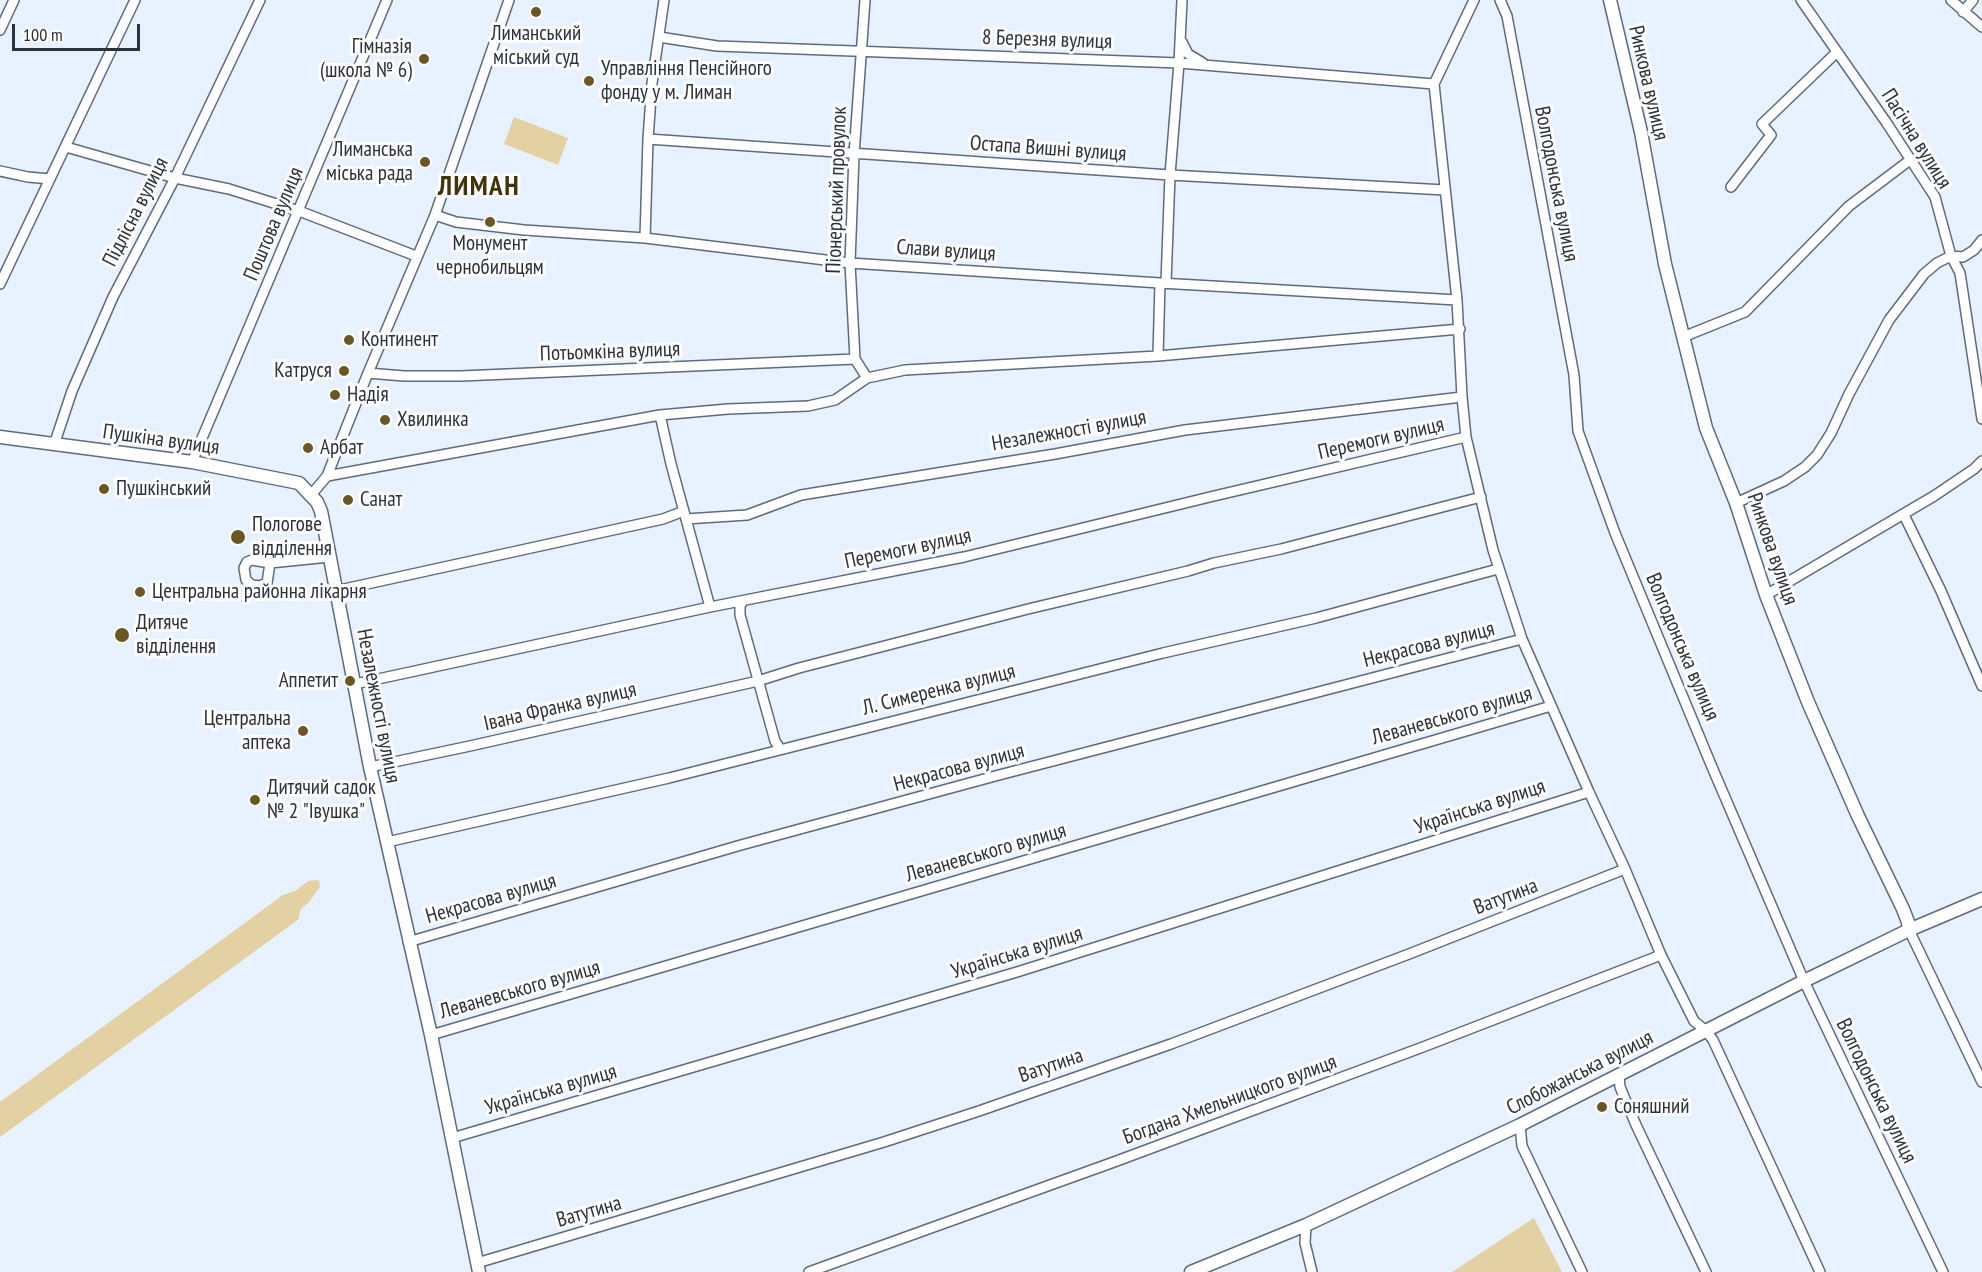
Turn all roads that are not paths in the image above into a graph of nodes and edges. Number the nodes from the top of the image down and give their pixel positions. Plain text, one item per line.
1 (14, 0) edge
2 (135, 0) edge
3 (260, 0) edge
4 (387, 0) edge
5 (508, 0) edge
6 (664, 0) edge
7 (865, 0) edge
8 (1182, 0) edge
9 (1474, 0) edge
10 (1500, 0) edge
11 (1610, 0) edge
12 (1801, 0) edge
13 (1951, 0) edge
14 (1973, 0) edge
15 (1963, 12) junction
16 (1982, 27) edge
17 (0, 30) edge
18 (659, 37) junction
19 (1180, 38) junction
20 (862, 50) junction
21 (1837, 52) junction
22 (1153, 62) junction
23 (1179, 63) junction
24 (1208, 66) junction
25 (1434, 84) junction
26 (1177, 90) junction
27 (648, 139) junction
28 (66, 147) junction
29 (854, 154) junction
30 (1910, 160) junction
31 (0, 171) edge
32 (1170, 175) junction
33 (175, 178) junction
34 (50, 179) junction
35 (1731, 187) dead end
36 (1445, 190) junction
37 (299, 211) junction
38 (435, 215) junction
39 (645, 238) junction
40 (1982, 240) edge
41 (416, 256) junction
42 (1951, 256) junction
43 (850, 263) junction
44 (1, 278) edge
45 (1163, 283) junction
46 (1457, 300) junction
47 (1460, 329) junction
48 (1683, 337) junction
49 (1158, 356) junction
50 (855, 360) junction
51 (368, 373) junction
52 (867, 378) junction
53 (1462, 397) junction
54 (660, 416) junction
55 (1982, 418) edge
56 (0, 437) edge
57 (1466, 437) junction
58 (54, 445) junction
59 (1982, 460) edge
60 (192, 462) junction
61 (327, 476) junction
62 (312, 495) junction
63 (1481, 497) junction
64 (1736, 503) junction
65 (1904, 514) junction
66 (685, 515) junction
67 (329, 557) junction
68 (270, 563) dead end
69 (1498, 569) junction
70 (335, 591) junction
71 (1766, 595) junction
72 (743, 601) junction
73 (710, 607) junction
74 (1522, 639) junction
75 (758, 681) junction
76 (355, 684) junction
77 (1982, 686) edge
78 (1551, 706) junction
79 (780, 749) junction
80 (370, 767) junction
81 (1589, 792) junction
82 (387, 842) junction
83 (1625, 869) junction
84 (1982, 899) edge
85 (1909, 930) junction
86 (408, 942) junction
87 (1661, 955) junction
88 (1804, 981) junction
89 (1706, 1030) junction
90 (431, 1035) junction
91 (1619, 1076) junction
92 (1982, 1083) edge
93 (1520, 1125) junction
94 (452, 1138) junction
95 (1306, 1225) junction
96 (478, 1268) edge
97 (809, 1272) edge
98 (1191, 1272) edge
99 (1312, 1272) edge
100 (1582, 1272) edge
101 (1706, 1272) edge
102 (1820, 1272) edge
103 (1943, 1272) edge

1 - 17 street
2 - 28 street
3 - 33 street, Підлісна вулиця
4 - 37 street, Поштова вулиця
5 - 38 street
6 - 18 street
7 - 20 street, Піонерський провулок
8 - 19 street
9 - 25 street
10 - 88 street, Волгодонська вулиця
11 - 48 main road, Ринкова вулиця
12 - 21 street, Пасічна вулиця
13 - 15 street
14 - 15 street
15 - 16 street
18 - 20 street, 8 Березня вулиця
18 - 27 street
19 - 23 street
19 - 24 street
20 - 22 street, 8 Березня вулиця
20 - 29 street, Піонерський провулок
21 - 30 street, Пасічна вулиця
21 - 35 street
22 - 23 street, 8 Березня вулиця
22 - 26 street
23 - 24 street, 8 Березня вулиця
23 - 26 street
24 - 25 street, 8 Березня вулиця
25 - 36 street
26 - 32 street
27 - 29 street, Остапа Вишні вулиця
27 - 39 street
28 - 33 street
28 - 34 street
29 - 32 street, Остапа Вишні вулиця
29 - 43 street, Піонерський провулок
30 - 42 street, Пасічна вулиця
30 - 48 street
31 - 34 street
32 - 36 street, Остапа Вишні вулиця
32 - 45 street
33 - 37 street
33 - 58 street, Підлісна вулиця
34 - 44 street
36 - 46 street
37 - 41 street
37 - 60 street, Поштова вулиця
38 - 39 street, Слави вулиця
38 - 41 street
39 - 43 street, Слави вулиця
40 - 42 street
41 - 51 street
42 - 55 street, Пасічна вулиця
42 - 64 street
43 - 45 street, Слави вулиця
43 - 50 street, Піонерський провулок
45 - 46 street, Слави вулиця
45 - 49 street
46 - 47 street
47 - 49 street
47 - 53 street
48 - 64 main road, Ринкова вулиця
49 - 52 street
50 - 51 street, Потьомкіна вулиця
50 - 52 street
51 - 61 street
52 - 54 street
53 - 57 street
53 - 66 street, Незалежності вулиця
54 - 61 street
54 - 66 street
56 - 58 main road, Пушкіна вулиця
57 - 63 street
57 - 72 street, Перемоги вулиця
58 - 60 main road, Пушкіна вулиця
59 - 65 street
60 - 62 main road, Пушкіна вулиця
61 - 62 street
62 - 67 main road, Незалежності вулиця
63 - 69 street
63 - 75 street, Івана Франка вулиця
64 - 71 main road, Ринкова вулиця
65 - 71 street
65 - 77 street
66 - 70 street, Незалежності вулиця
66 - 73 street
67 - 68 street
67 - 70 main road, Незалежності вулиця
69 - 74 street
69 - 79 street, Л. Симеренка вулиця
70 - 76 main road, Незалежності вулиця
71 - 85 main road, Ринкова вулиця
72 - 73 street, Перемоги вулиця
72 - 75 street
73 - 76 street, Перемоги вулиця
74 - 78 street
74 - 86 street, Некрасова вулиця
75 - 79 street
75 - 80 street, Івана Франка вулиця
76 - 80 main road, Незалежності вулиця
78 - 81 street
78 - 90 street, Леваневського вулиця
79 - 82 street, Л. Симеренка вулиця
80 - 82 main road, Незалежності вулиця
81 - 83 street
81 - 94 street, Українська вулиця
82 - 86 main road, Незалежності вулиця
83 - 87 street
83 - 96 street, Ватутина
84 - 85 main road, Слобожанська вулиця
85 - 88 main road, Слобожанська вулиця
85 - 92 street, Ринкова вулиця
86 - 90 main road, Незалежності вулиця
87 - 89 street
87 - 97 street, Богдана Хмельницкого вулиця
88 - 89 main road, Слобожанська вулиця
88 - 103 street, Волгодонська вулиця
89 - 91 main road, Слобожанська вулиця
89 - 102 street
90 - 94 main road, Незалежності вулиця
91 - 93 main road, Слобожанська вулиця
91 - 101 street
93 - 95 main road, Слобожанська вулиця
93 - 100 street
94 - 96 main road, Незалежності вулиця
95 - 98 main road, Слобожанська вулиця
95 - 99 street

